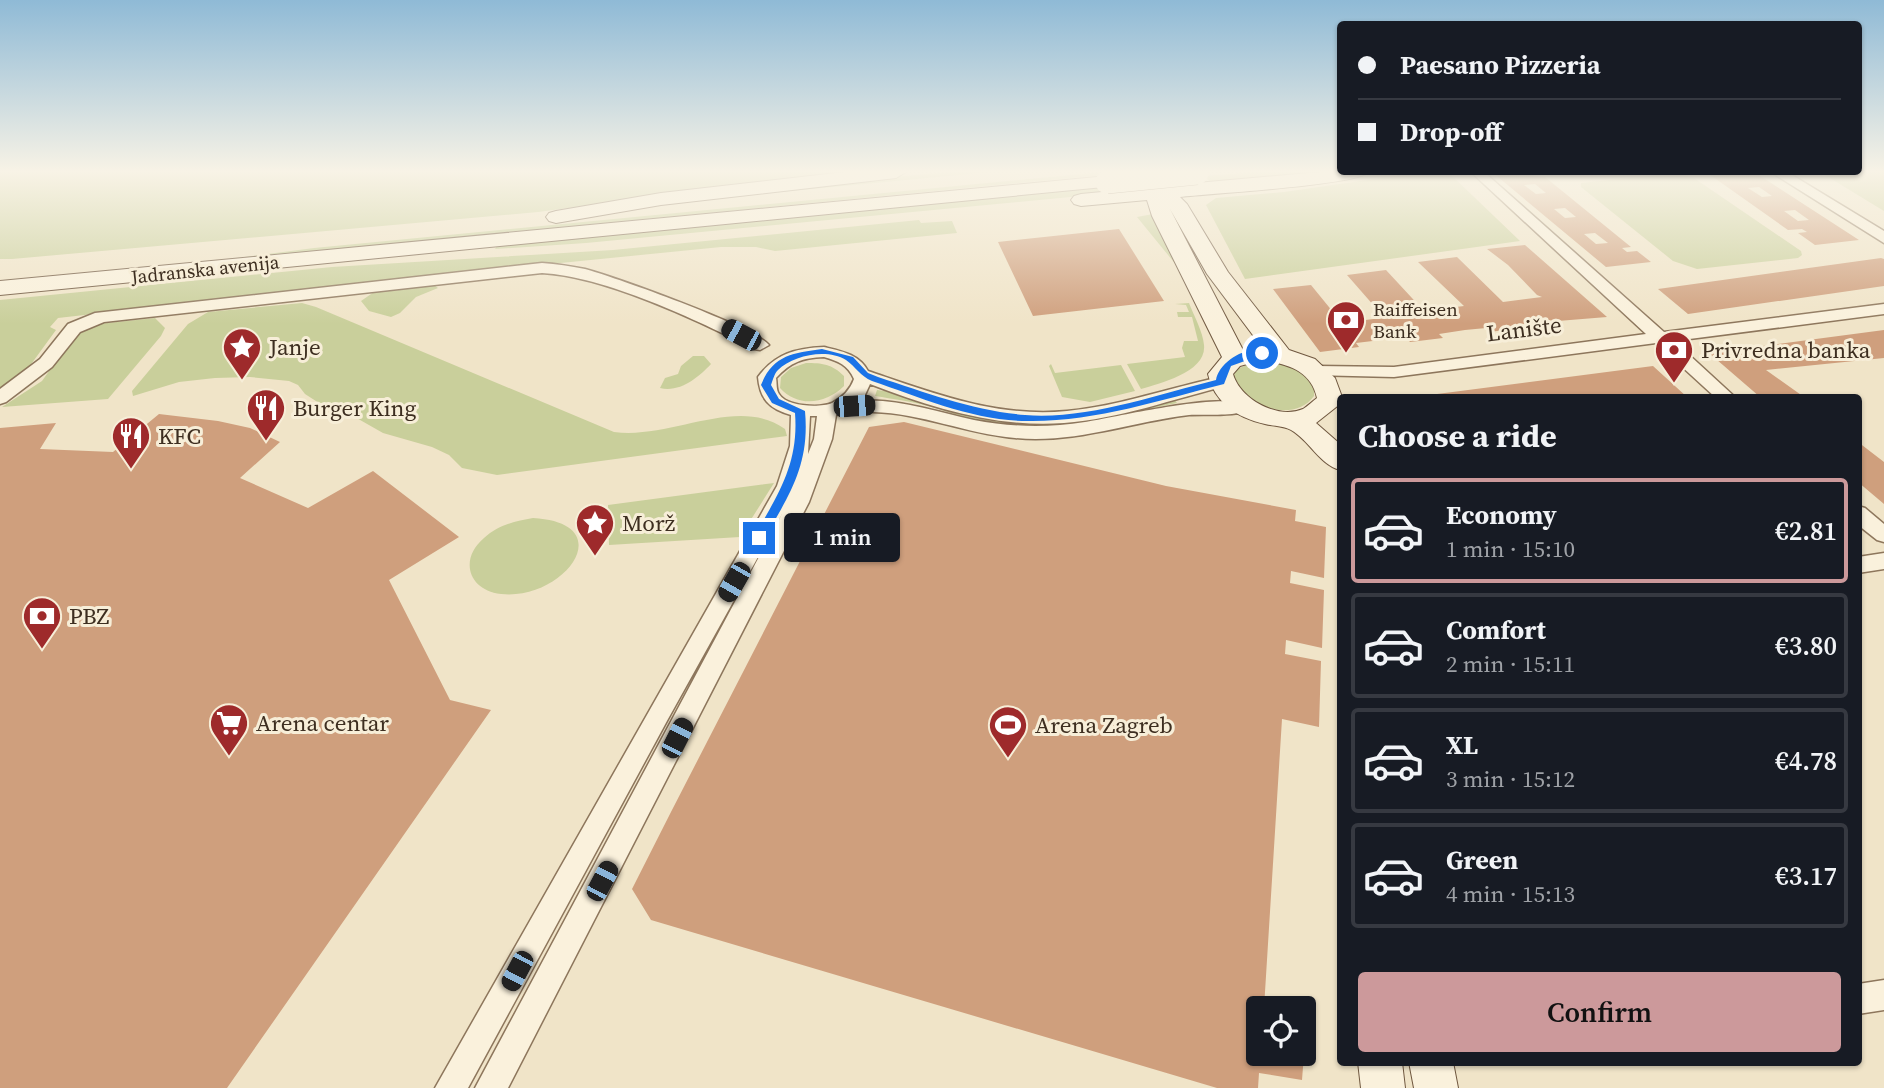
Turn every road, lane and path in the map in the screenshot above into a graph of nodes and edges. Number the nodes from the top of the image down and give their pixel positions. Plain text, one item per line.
1 (506, 223) edge
2 (685, 223) edge
3 (845, 223) edge
4 (1166, 223) edge
5 (1188, 223) edge
6 (1532, 223) edge
7 (1860, 223) edge
8 (1884, 238) edge
9 (310, 259) junction
10 (0, 272) edge
11 (0, 288) edge
12 (1884, 309) edge
13 (1659, 338) junction
14 (760, 345) junction
15 (1280, 355) junction
16 (793, 356) junction
17 (1236, 359) junction
18 (772, 370) junction
19 (864, 375) junction
20 (1220, 382) junction
21 (1329, 393) edge
22 (1723, 394) edge
23 (0, 398) edge
24 (1242, 408) junction
25 (833, 409) junction
26 (800, 411) junction
27 (1294, 419) junction
28 (1337, 457) edge
29 (1862, 516) edge
30 (1884, 535) edge
31 (1884, 561) edge
32 (1862, 564) edge
33 (1884, 995) edge
34 (1862, 998) edge
35 (1380, 1066) edge
36 (1432, 1066) edge
37 (451, 1088) edge
38 (491, 1088) edge
39 (1383, 1088) edge
40 (1436, 1088) edge

1 - 10 main road, Jadranska avenija
2 - 9 main road, Jadranska avenija, bridge
3 - 9 main road
4 - 17 main road
5 - 15 main road
6 - 13 street
7 - 8 street
9 - 11 main road, Jadranska avenija
12 - 13 street, Lanište
13 - 21 street, Lanište
13 - 22 street
14 - 16 street
14 - 18 street
14 - 23 street
15 - 17 main road
15 - 21 main road
16 - 18 street
16 - 19 street
17 - 20 main road
18 - 26 street
19 - 20 street
19 - 25 street
20 - 24 main road
21 - 27 main road
24 - 25 street
24 - 27 main road
25 - 26 street
25 - 38 street
26 - 37 street
27 - 28 main road
29 - 30 street
31 - 32 street
33 - 34 street
35 - 39 main road
36 - 40 main road

